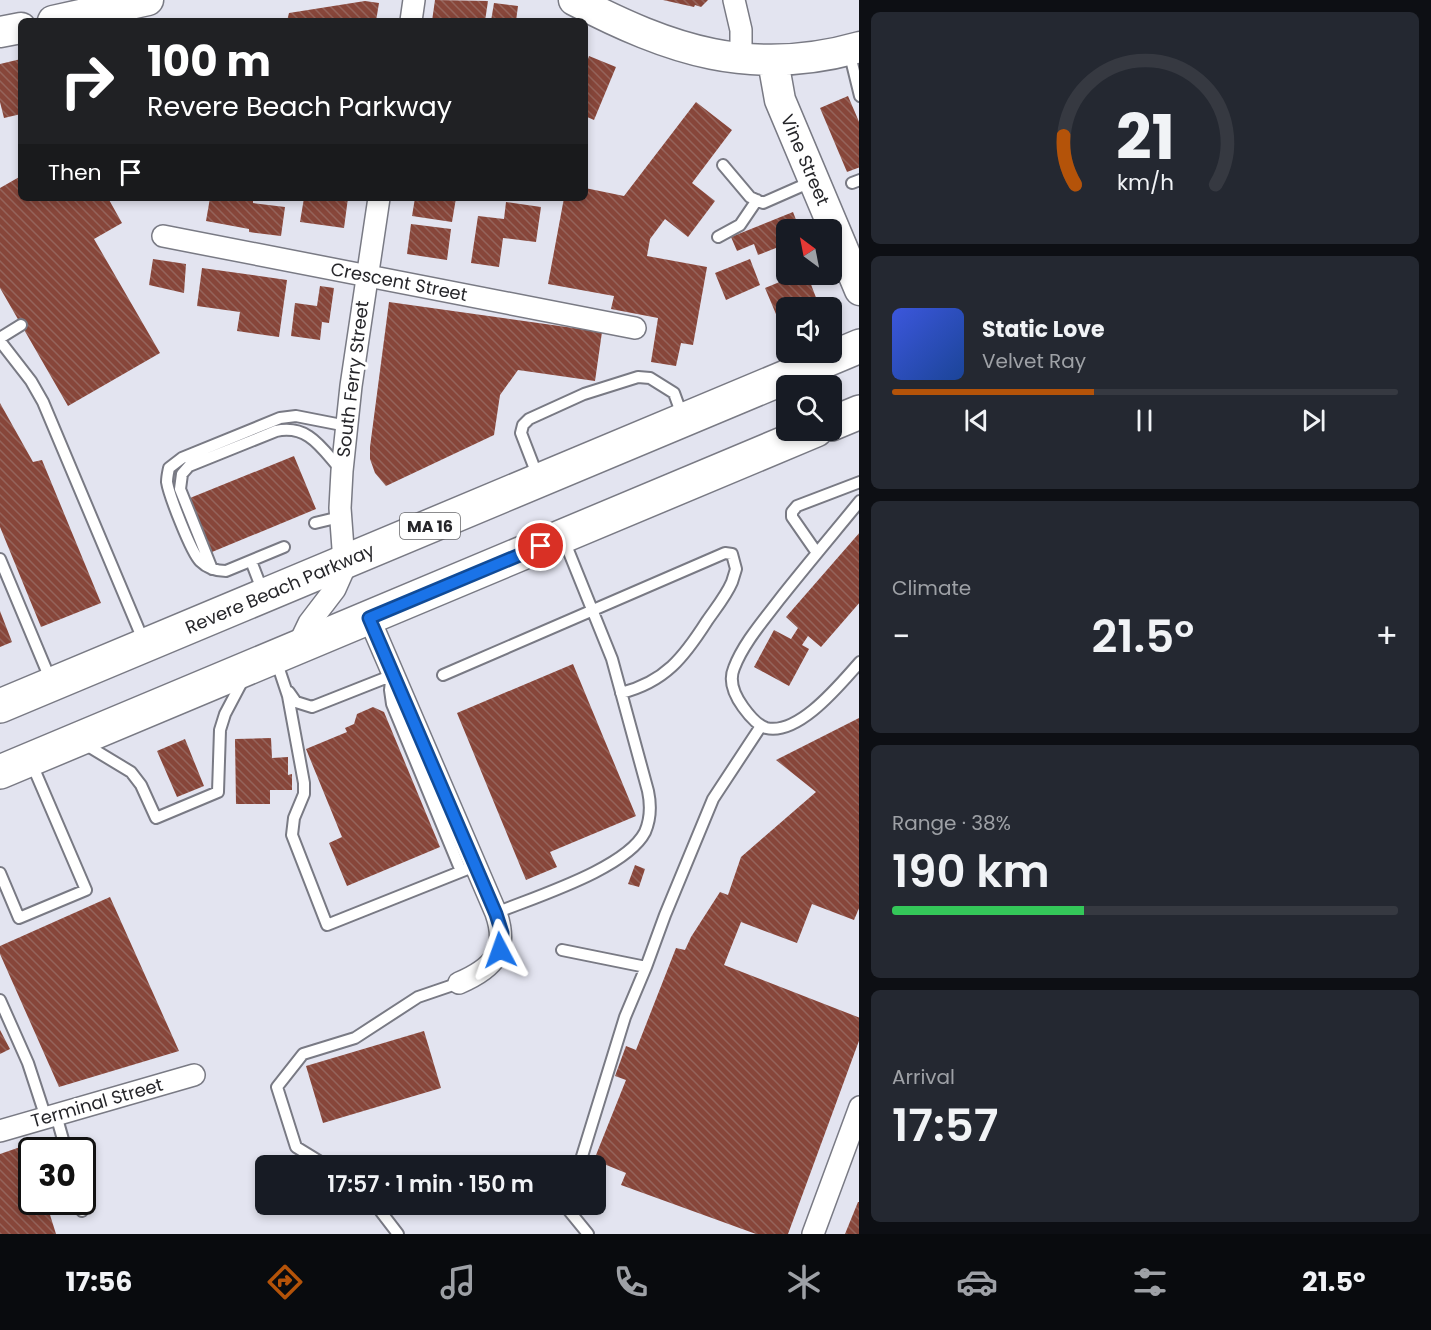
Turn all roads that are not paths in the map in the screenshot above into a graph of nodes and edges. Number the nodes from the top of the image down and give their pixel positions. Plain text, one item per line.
1 (148, 0) edge
2 (414, 0) edge
3 (574, 0) edge
4 (734, 0) edge
5 (67, 18) edge
6 (411, 18) edge
7 (18, 29) edge
8 (0, 32) edge
9 (854, 49) edge
10 (741, 60) junction
11 (773, 61) junction
12 (859, 88) edge
13 (723, 165) dead end
14 (814, 181) junction
15 (757, 200) junction
16 (379, 201) edge
17 (163, 236) dead end
18 (718, 237) dead end
19 (367, 276) junction
20 (859, 288) edge
21 (21, 325) dead end
22 (635, 328) dead end
23 (0, 339) edge
24 (859, 346) edge
25 (859, 412) edge
26 (842, 419) edge
27 (684, 420) junction
28 (347, 426) junction
29 (790, 441) edge
30 (342, 471) junction
31 (539, 480) junction
32 (859, 482) edge
33 (859, 502) edge
34 (340, 517) junction
35 (315, 523) dead end
36 (562, 537) junction
37 (284, 547) dead end
38 (817, 553) junction
39 (0, 559) edge
40 (251, 561) junction
41 (344, 562) junction
42 (212, 568) junction
43 (264, 595) junction
44 (593, 612) junction
45 (369, 618) junction
46 (145, 645) junction
47 (274, 658) junction
48 (859, 663) edge
49 (393, 675) junction
50 (443, 675) dead end
51 (52, 684) junction
52 (286, 688) junction
53 (621, 693) junction
54 (0, 706) edge
55 (761, 726) junction
56 (78, 740) junction
57 (30, 759) junction
58 (0, 772) edge
59 (468, 868) junction
60 (0, 873) edge
61 (496, 914) junction
62 (562, 950) dead end
63 (646, 967) junction
64 (459, 983) joint
65 (0, 1000) edge
66 (194, 1076) dead end
67 (859, 1110) edge
68 (51, 1117) junction
69 (0, 1131) edge
70 (60, 1137) edge
71 (308, 1155) edge
72 (582, 1155) edge
73 (383, 1215) edge
74 (573, 1215) edge
75 (398, 1234) edge
76 (588, 1234) edge
77 (813, 1234) edge

1 - 5 main road
2 - 6 street
3 - 10 main road
4 - 10 street
7 - 8 main road
9 - 11 main road
9 - 12 lane
10 - 11 main road
11 - 14 main road, Vine Street
13 - 15 lane
14 - 15 lane
14 - 20 main road, Vine Street
15 - 18 lane
16 - 19 street, South Ferry Street
17 - 19 street, Crescent Street
19 - 22 street, Crescent Street
19 - 28 street, South Ferry Street
21 - 23 lane
23 - 46 lane
24 - 27 highway, Revere Beach Parkway / MA 16
25 - 26 highway
27 - 31 highway, Revere Beach Parkway / MA 16
27 - 31 lane
28 - 30 street, South Ferry Street
28 - 42 lane
29 - 36 highway
30 - 34 street, South Ferry Street
30 - 42 lane
31 - 41 highway, Revere Beach Parkway / MA 16
32 - 38 lane
33 - 38 lane
34 - 35 lane
34 - 41 street, South Ferry Street
36 - 44 lane
36 - 45 highway
37 - 40 lane
38 - 55 lane
39 - 51 lane
40 - 42 lane
40 - 43 lane
41 - 43 highway, Revere Beach Parkway / MA 16
41 - 47 street
43 - 46 highway, Revere Beach Parkway / MA 16
44 - 50 lane
44 - 53 lane
44 - 53 lane
45 - 47 highway
45 - 49 street
46 - 51 highway, Revere Beach Parkway / MA 16
47 - 52 lane
47 - 56 highway
47 - 56 lane
48 - 55 lane
49 - 52 lane
49 - 59 street
51 - 54 highway, Revere Beach Parkway / MA 16
52 - 59 lane
53 - 61 lane
55 - 63 lane
56 - 57 highway
57 - 58 highway
57 - 60 lane
59 - 61 street
61 - 64 street
62 - 63 lane
63 - 72 lane
64 - 71 lane
65 - 68 lane
66 - 68 street, Terminal Street
67 - 77 street
68 - 69 street, Terminal Street
68 - 70 lane
73 - 75 lane
74 - 76 lane

